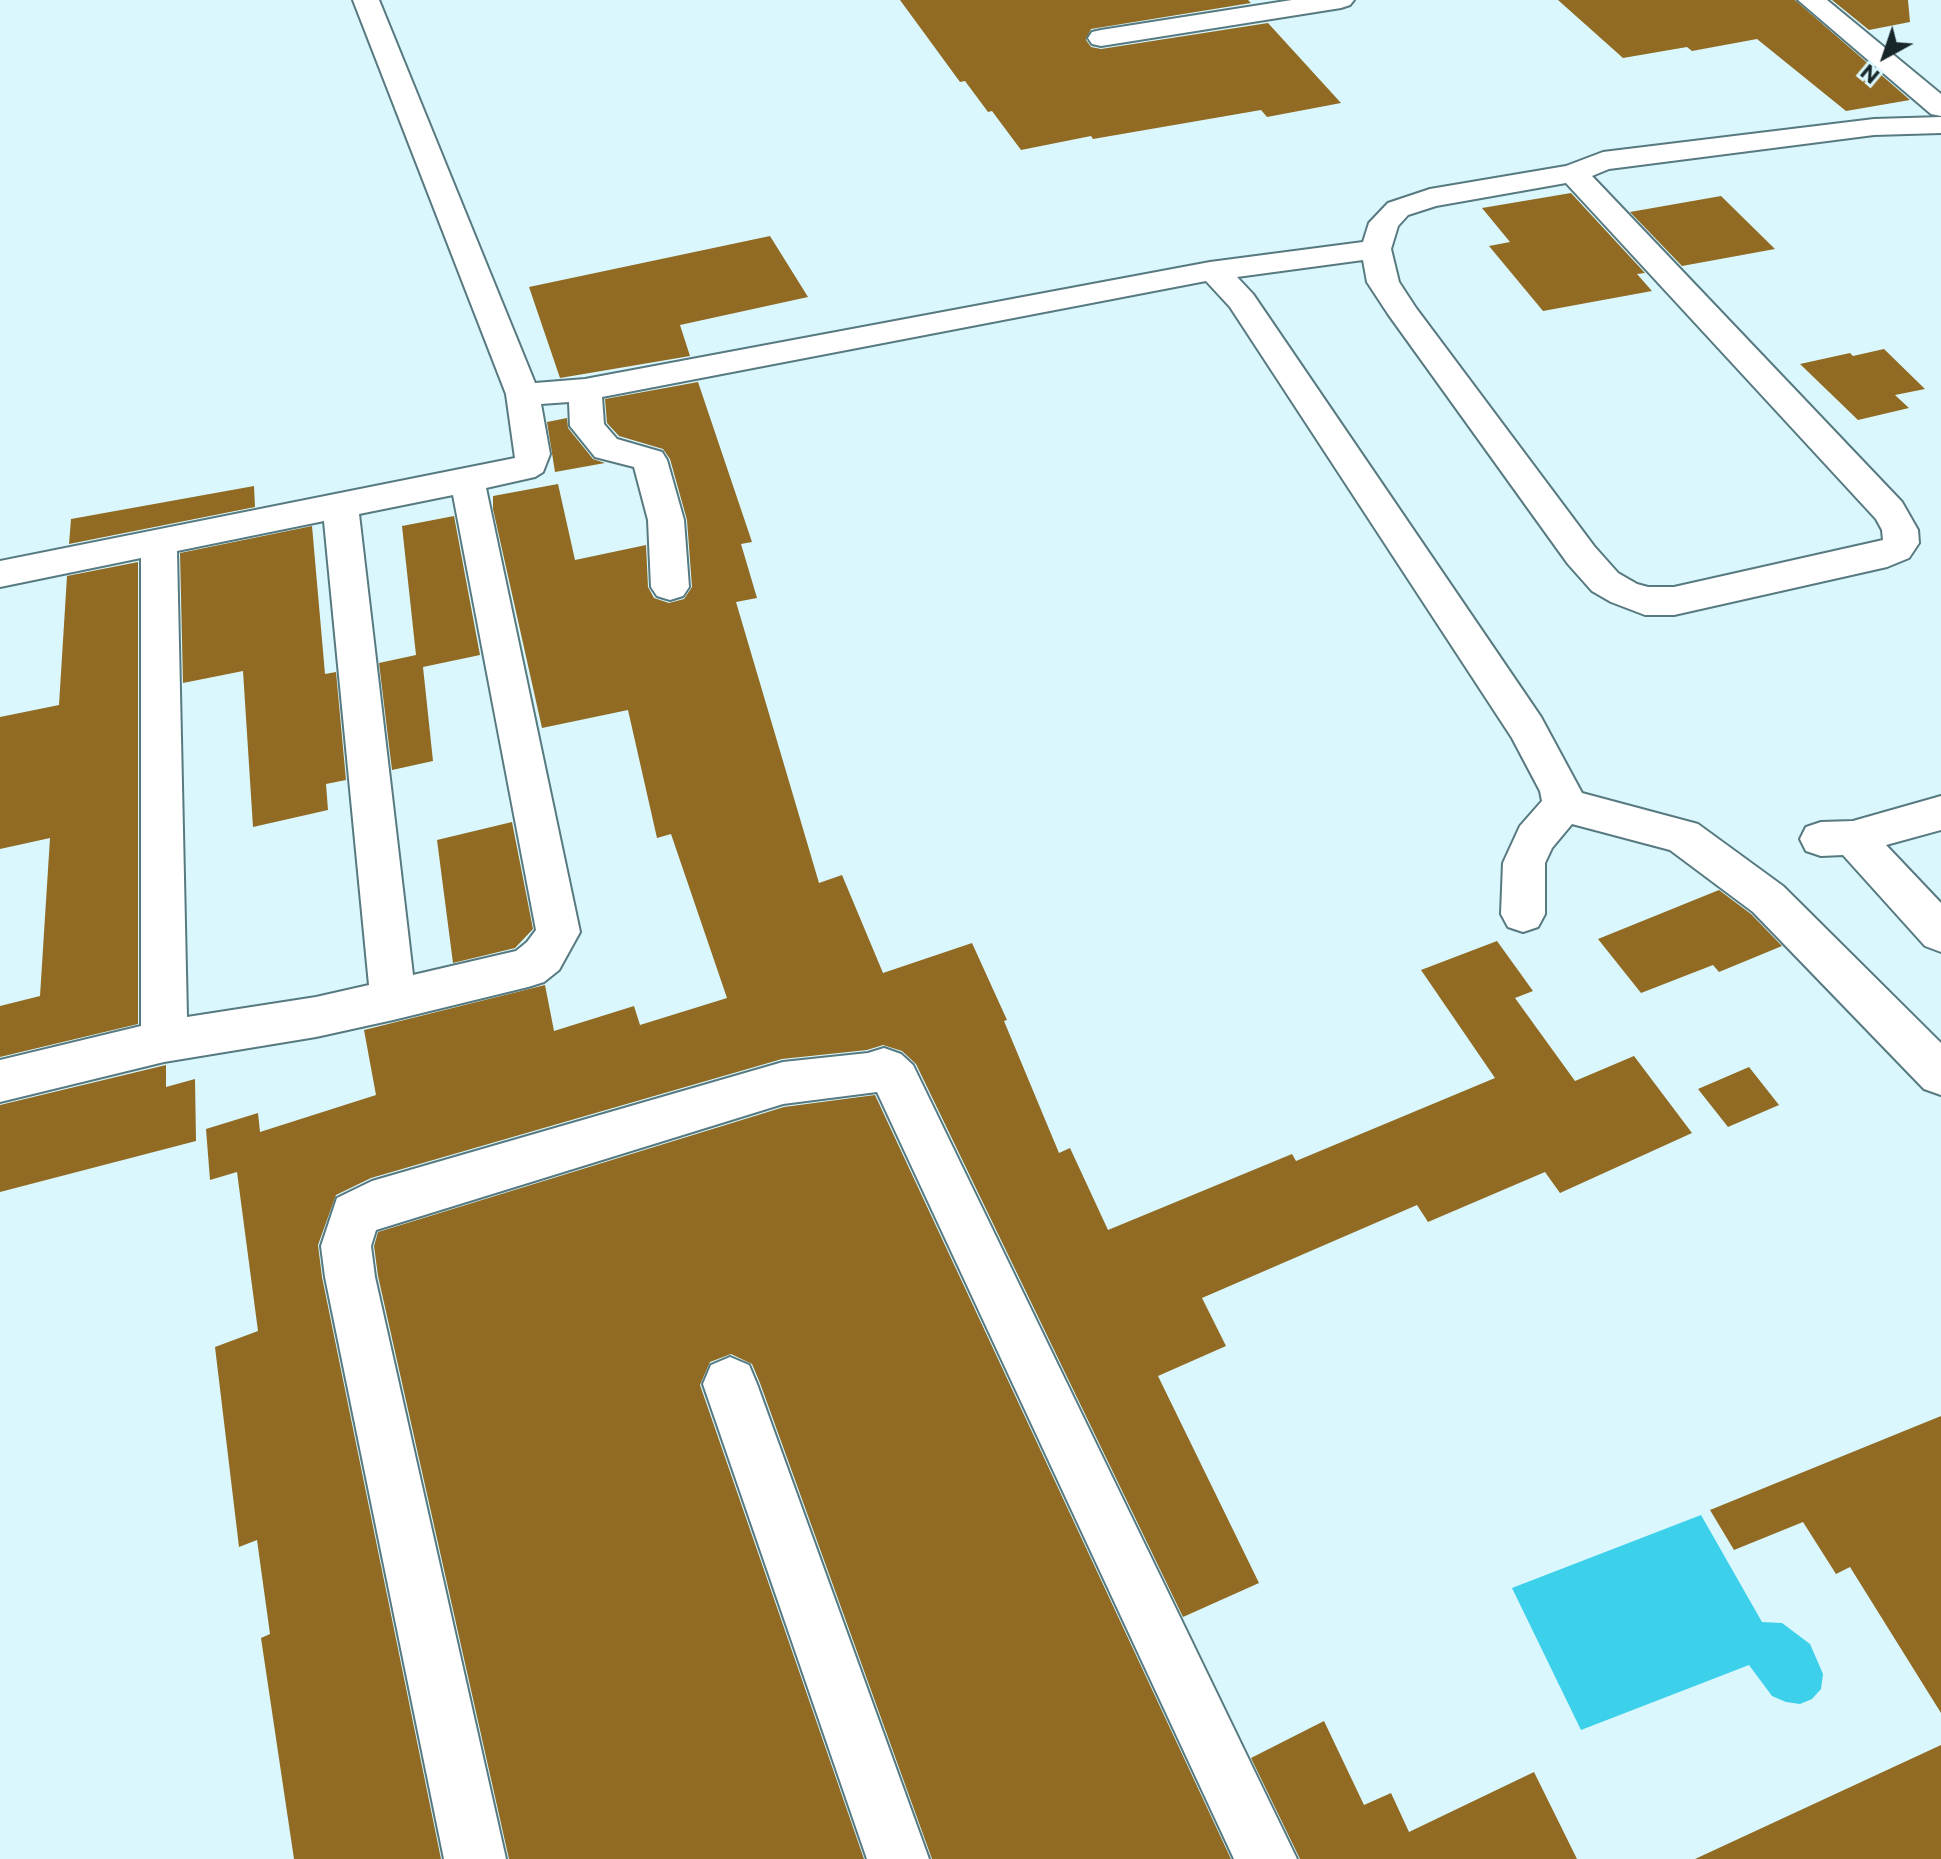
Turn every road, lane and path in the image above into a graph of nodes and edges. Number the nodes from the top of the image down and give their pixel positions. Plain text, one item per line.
1 (366, 0) edge
2 (1341, 0) edge
3 (1811, 0) edge
4 (1101, 38) dead end
5 (1941, 108) edge
6 (1941, 125) edge
7 (1573, 173) junction
8 (1376, 249) junction
9 (1210, 271) junction
10 (585, 390) junction
11 (523, 394) junction
12 (467, 479) junction
13 (340, 505) junction
14 (159, 544) junction
15 (0, 574) edge
16 (670, 587) dead end
17 (1563, 805) junction
18 (1941, 813) edge
19 (1523, 914) dead end
20 (1941, 933) edge
21 (393, 1000) junction
22 (164, 1041) junction
23 (1941, 1074) edge
24 (0, 1081) edge
25 (730, 1384) dead end
26 (475, 1859) edge
27 (898, 1859) edge
28 (1266, 1859) edge

1 - 11 street
2 - 4 street
3 - 5 street
6 - 7 street
7 - 8 street
7 - 8 street
8 - 9 street
9 - 10 street
9 - 17 street
10 - 11 street
10 - 16 street
11 - 12 street
12 - 13 street
12 - 21 street
13 - 14 street
13 - 21 street
14 - 15 street
14 - 22 street
17 - 19 street
17 - 23 street
18 - 20 street
21 - 22 street
22 - 24 street
25 - 27 street
26 - 28 street

